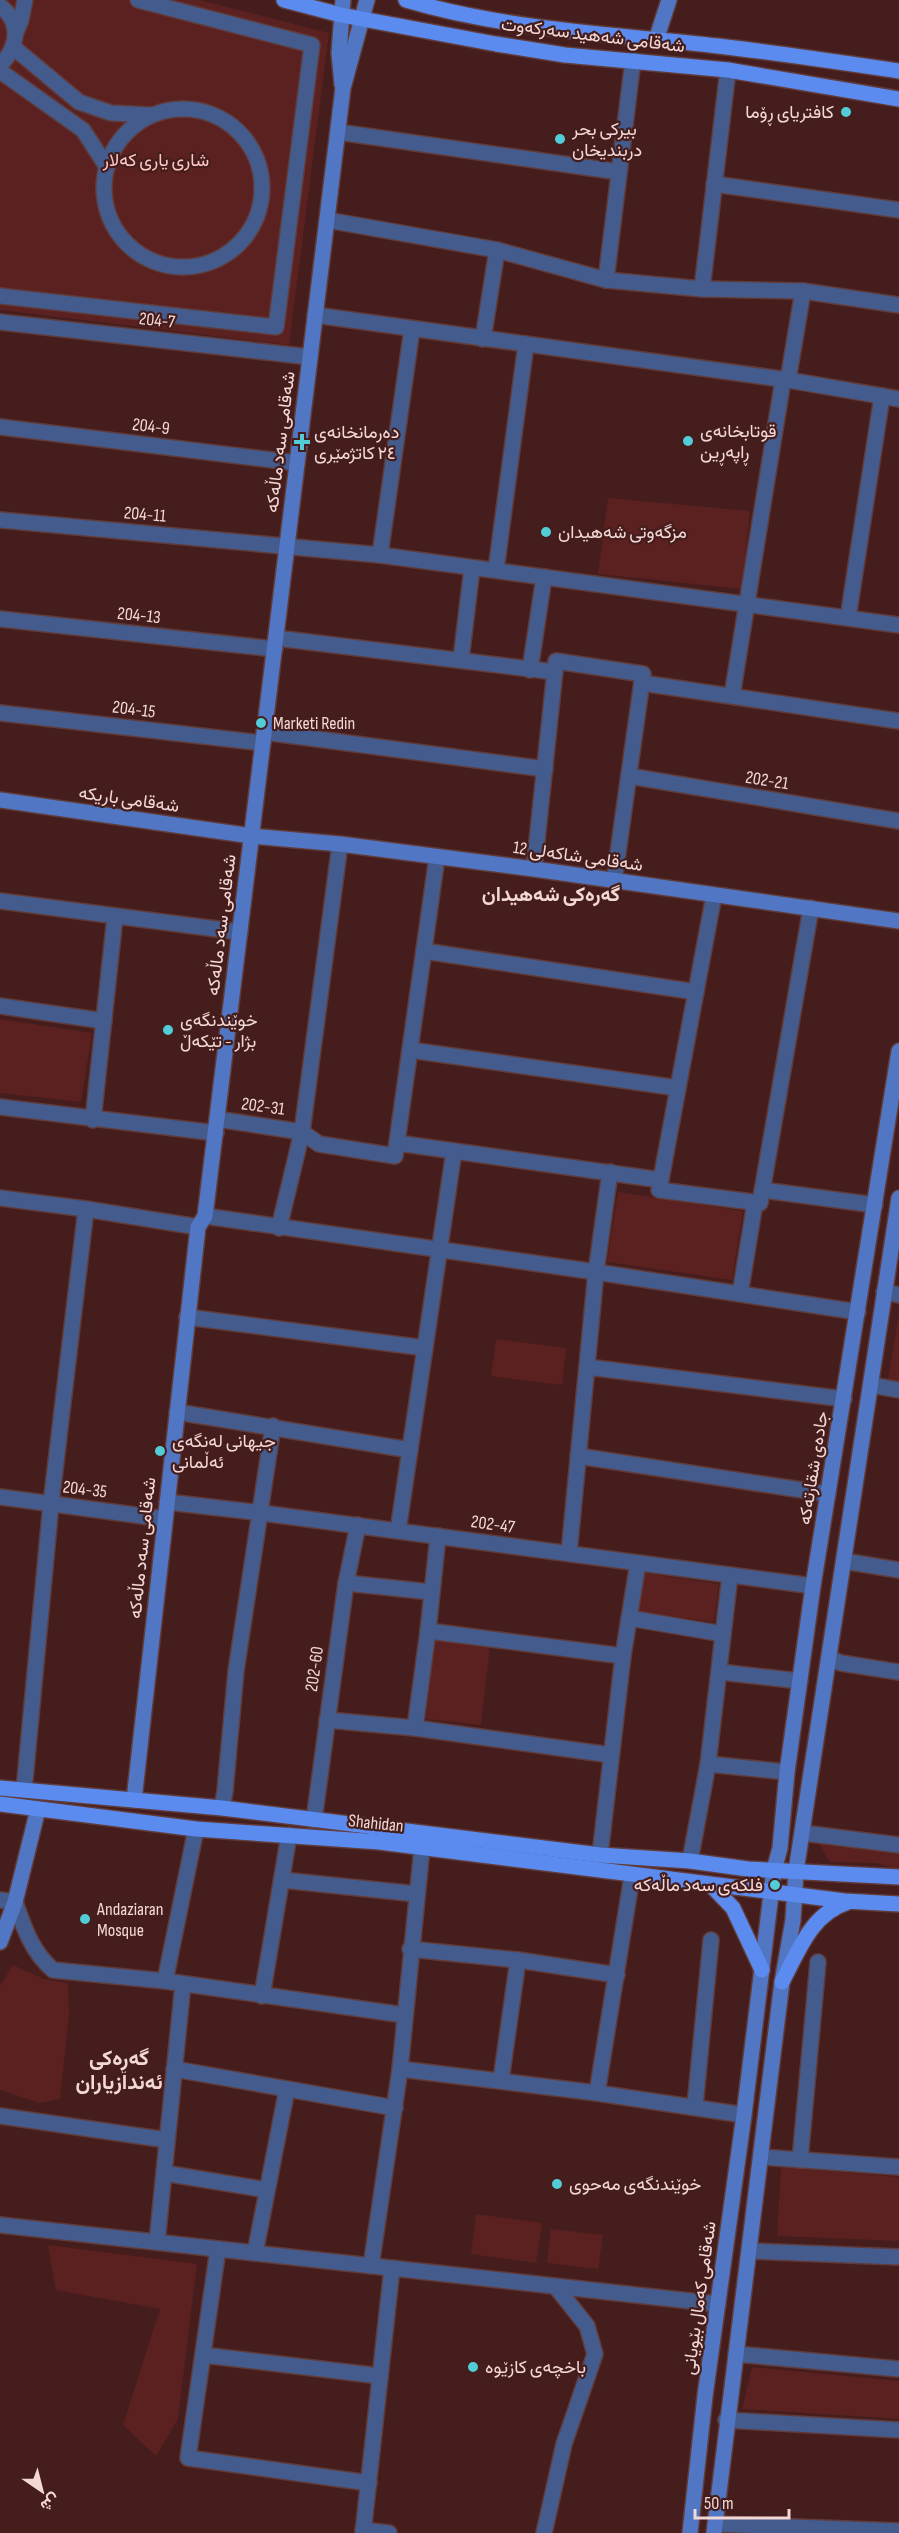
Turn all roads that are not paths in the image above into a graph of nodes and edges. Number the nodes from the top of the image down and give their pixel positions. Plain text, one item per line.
1 (25, 0) edge
2 (138, 0) edge
3 (284, 0) edge
4 (367, 0) edge
5 (406, 0) edge
6 (669, 0) edge
7 (0, 6) edge
8 (342, 7) edge
9 (363, 19) junction
10 (14, 39) junction
11 (656, 40) junction
12 (633, 60) junction
13 (0, 65) edge
14 (728, 70) junction
15 (0, 71) edge
16 (899, 71) edge
17 (343, 88) junction
18 (899, 99) edge
19 (154, 115) junction
20 (338, 132) junction
21 (107, 167) junction
22 (619, 172) junction
23 (714, 184) junction
24 (899, 210) edge
25 (327, 220) junction
26 (497, 250) junction
27 (606, 280) junction
28 (702, 289) junction
29 (803, 291) junction
30 (0, 296) edge
31 (899, 305) edge
32 (315, 315) junction
33 (0, 322) edge
34 (412, 329) junction
35 (483, 339) junction
36 (526, 344) junction
37 (310, 357) junction
38 (786, 380) junction
39 (882, 396) junction
40 (899, 399) edge
41 (0, 427) edge
42 (297, 463) junction
43 (0, 520) edge
44 (287, 548) junction
45 (381, 555) junction
46 (472, 568) junction
47 (496, 570) junction
48 (544, 577) junction
49 (748, 604) junction
50 (848, 618) junction
51 (0, 620) edge
52 (899, 625) edge
53 (275, 643) junction
54 (461, 658) junction
55 (530, 670) junction
56 (555, 672) junction
57 (642, 683) junction
58 (732, 696) junction
59 (0, 713) edge
60 (899, 721) edge
61 (264, 738) junction
62 (545, 769) junction
63 (629, 776) junction
64 (0, 800) edge
65 (899, 822) edge
66 (252, 836) junction
67 (340, 844) junction
68 (437, 857) junction
69 (534, 869) junction
70 (614, 881) junction
71 (714, 895) junction
72 (0, 901) edge
73 (811, 908) junction
74 (115, 917) junction
75 (899, 921) edge
76 (240, 932) junction
77 (424, 951) junction
78 (696, 992) junction
79 (0, 1006) edge
80 (104, 1021) junction
81 (410, 1050) junction
82 (899, 1051) edge
83 (678, 1088) junction
84 (0, 1107) edge
85 (93, 1120) junction
86 (216, 1126) junction
87 (302, 1132) junction
88 (398, 1143) junction
89 (454, 1151) junction
90 (609, 1172) junction
91 (661, 1180) junction
92 (758, 1197) junction
93 (0, 1198) edge
94 (899, 1198) edge
95 (875, 1205) junction
96 (86, 1209) junction
97 (202, 1222) junction
98 (279, 1228) junction
99 (871, 1233) junction
100 (893, 1235) junction
101 (440, 1250) junction
102 (596, 1272) junction
103 (740, 1294) junction
104 (892, 1294) edge
105 (858, 1312) junction
106 (188, 1317) junction
107 (425, 1348) junction
108 (587, 1367) junction
109 (871, 1385) junction
110 (899, 1390) edge
111 (844, 1399) junction
112 (177, 1412) junction
113 (273, 1426) junction
114 (410, 1450) junction
115 (578, 1456) junction
116 (828, 1494) junction
117 (0, 1497) edge
118 (167, 1502) junction
119 (51, 1504) junction
120 (262, 1513) junction
121 (165, 1519) junction
122 (358, 1525) junction
123 (398, 1531) junction
124 (438, 1536) junction
125 (569, 1553) junction
126 (844, 1561) junction
127 (638, 1563) junction
128 (899, 1570) edge
129 (730, 1575) junction
130 (346, 1583) junction
131 (813, 1586) junction
132 (431, 1592) junction
133 (629, 1618) junction
134 (429, 1632) junction
135 (723, 1634) junction
136 (623, 1656) junction
137 (829, 1658) junction
138 (720, 1672) junction
139 (899, 1672) edge
140 (800, 1681) junction
141 (327, 1720) junction
142 (415, 1728) junction
143 (611, 1755) junction
144 (708, 1764) junction
145 (787, 1772) junction
146 (0, 1788) edge
147 (24, 1790) junction
148 (134, 1800) junction
149 (0, 1804) edge
150 (222, 1808) junction
151 (38, 1809) junction
152 (314, 1820) junction
153 (196, 1829) junction
154 (802, 1833) junction
155 (289, 1835) junction
156 (378, 1835) junction
157 (899, 1845) edge
158 (422, 1848) junction
159 (600, 1855) junction
160 (690, 1861) junction
161 (774, 1870) junction
162 (796, 1871) junction
163 (632, 1876) junction
164 (899, 1877) edge
165 (282, 1880) junction
166 (711, 1885) junction
167 (772, 1891) junction
168 (795, 1893) junction
169 (417, 1894) junction
170 (8, 1901) edge
171 (850, 1902) junction
172 (899, 1904) edge
173 (711, 1940) dead end
174 (0, 1942) edge
175 (410, 1949) junction
176 (518, 1960) junction
177 (818, 1962) dead end
178 (762, 1970) junction
179 (617, 1975) junction
180 (165, 1981) junction
181 (782, 1982) junction
182 (183, 1984) junction
183 (262, 1996) junction
184 (404, 2015) junction
185 (174, 2069) junction
186 (400, 2069) junction
187 (501, 2080) junction
188 (286, 2089) junction
189 (597, 2093) junction
190 (695, 2106) junction
191 (395, 2108) junction
192 (744, 2115) junction
193 (0, 2116) edge
194 (167, 2140) junction
195 (761, 2157) junction
196 (800, 2160) junction
197 (899, 2167) edge
198 (164, 2172) junction
199 (267, 2190) junction
200 (0, 2224) edge
201 (157, 2242) junction
202 (218, 2249) junction
203 (749, 2251) junction
204 (255, 2253) junction
205 (899, 2257) edge
206 (371, 2266) junction
207 (392, 2268) junction
208 (556, 2287) junction
209 (718, 2304) junction
210 (736, 2354) junction
211 (203, 2355) junction
212 (899, 2369) edge
213 (380, 2376) junction
214 (705, 2396) junction
215 (728, 2399) junction
216 (726, 2420) junction
217 (899, 2430) edge
218 (369, 2483) junction
219 (714, 2528) edge
220 (783, 2530) edge
221 (899, 2531) edge
222 (363, 2532) edge
223 (389, 2533) edge
224 (544, 2533) edge
225 (690, 2533) edge

1 - 10 street
2 - 30 street
3 - 8 main road, شەقامی شەهید سەرکەوت
4 - 9 main road
5 - 11 main road, شەقامی شەهید سەرکەوت
6 - 11 main road
7 - 10 street
8 - 9 main road, شەقامی شەهید سەرکەوت
8 - 17 main road
9 - 12 main road, شەقامی شەهید سەرکەوت
9 - 17 main road
10 - 13 street
10 - 19 street
11 - 16 main road, شەقامی شەهید سەرکەوت
12 - 14 main road, شەقامی شەهید سەرکەوت
12 - 22 street
14 - 18 main road, شەقامی شەهید سەرکەوت
14 - 23 street
15 - 21 street
17 - 20 main road, شەقامی سەد ماڵەکە
19 - 21 street
19 - 21 street
20 - 22 street
20 - 25 main road, شەقامی سەد ماڵەکە
22 - 27 street
23 - 24 street
23 - 28 street
25 - 26 street
25 - 32 main road, شەقامی سەد ماڵەکە
26 - 27 street
26 - 35 street
27 - 28 street
28 - 29 street
29 - 31 street
29 - 38 street
32 - 34 street
32 - 37 main road, شەقامی سەد ماڵەکە
33 - 37 street, 204-7
34 - 35 street
34 - 45 street
35 - 36 street
36 - 38 street
36 - 47 street
37 - 42 main road, شەقامی سەد ماڵەکە
38 - 39 street
38 - 49 street
39 - 40 street
39 - 50 street
41 - 42 street, 204-9
42 - 44 main road, شەقامی سەد ماڵەکە
43 - 44 street, 204-11
44 - 45 street, 204-11
44 - 53 main road, شەقامی سەد ماڵەکە
45 - 46 street, 204-11
46 - 47 street, 204-11
46 - 54 street
47 - 48 street, 204-11
48 - 49 street, 204-11
48 - 55 street
49 - 50 street, 204-11
49 - 58 street
50 - 52 street, 204-11
51 - 53 street, 204-13
53 - 54 street, 204-13
53 - 61 main road, شەقامی سەد ماڵەکە
54 - 55 street, 204-13
55 - 56 street, 204-13
56 - 57 street
56 - 62 street
57 - 58 street
57 - 63 street
58 - 60 street
59 - 61 street, 204-15
61 - 62 street, 204-15
61 - 66 main road, شەقامی سەد ماڵەکە
62 - 69 street
63 - 65 street, 202-21
63 - 70 street
64 - 66 main road, شەقامی باریکە
66 - 67 main road, شەقامی شاکەلی 12
66 - 76 main road, شەقامی سەد ماڵەکە
67 - 68 main road, شەقامی شاکەلی 12
67 - 87 street
68 - 69 main road, شەقامی شاکەلی 12
68 - 77 street
69 - 70 main road, شەقامی شاکەلی 12
70 - 71 main road, شەقامی شاکەلی 12
71 - 73 main road, شەقامی شاکەلی 12
71 - 78 street
72 - 74 street
73 - 75 main road, شەقامی شاکەلی 12
73 - 92 street
74 - 76 street
74 - 80 street
76 - 86 main road, شەقامی سەد ماڵەکە
77 - 78 street
77 - 81 street
78 - 83 street
79 - 80 street
80 - 85 street
81 - 83 street
81 - 88 street
82 - 95 main road, جادەی شقارتەکە
83 - 91 street
84 - 85 street, 202-31
85 - 86 street, 202-31
86 - 87 street, 202-31
86 - 97 main road, شەقامی سەد ماڵەکە
87 - 88 street, 202-31
87 - 98 street
88 - 89 street
89 - 90 street
89 - 101 street
90 - 91 street
90 - 102 street
91 - 92 street
92 - 95 street
92 - 103 street
93 - 96 street
94 - 100 main road
95 - 99 main road, جادەی شقارتەکە
96 - 97 street
96 - 119 street
97 - 98 street
97 - 106 main road, شەقامی سەد ماڵەکە
98 - 101 street
99 - 100 main road
99 - 105 main road, جادەی شقارتەکە
100 - 104 main road
101 - 102 street
101 - 107 street
102 - 103 street
102 - 108 street
103 - 105 street
104 - 109 main road
105 - 111 main road, جادەی شقارتەکە
106 - 107 street
106 - 112 main road, شەقامی سەد ماڵەکە
107 - 114 street
108 - 111 street
108 - 115 street
109 - 110 street
109 - 126 main road
111 - 116 main road, جادەی شقارتەکە
112 - 113 street
112 - 118 main road, شەقامی سەد ماڵەکە
113 - 114 street
113 - 120 street
114 - 123 street
115 - 116 street
115 - 125 street
116 - 131 main road, جادەی شقارتەکە
117 - 119 street, 204-35
118 - 120 street, 202-47
118 - 121 main road, شەقامی سەد ماڵەکە
119 - 121 street, 204-35
119 - 147 street
120 - 122 street, 202-47
120 - 150 street
121 - 148 main road, شەقامی سەد ماڵەکە
122 - 123 street, 202-47
122 - 130 street, 202-60
123 - 124 street, 202-47
124 - 125 street, 202-47
124 - 132 street
125 - 127 street, 202-47
126 - 128 street
126 - 137 main road
127 - 129 street, 202-47
127 - 133 street
129 - 131 street, 202-47
129 - 135 street
130 - 132 street
130 - 141 street, 202-60
131 - 140 main road, جادەی شقارتەکە
132 - 134 street
133 - 135 street
133 - 136 street
134 - 136 street
134 - 142 street
135 - 138 street
136 - 143 street
137 - 139 street
137 - 154 main road
138 - 140 street
138 - 144 street
140 - 145 main road, جادەی شقارتەکە
141 - 142 street
141 - 152 street, 202-60
142 - 143 street
143 - 159 street
144 - 145 street
144 - 160 street
145 - 161 main road, جادەی شقارتەکە
146 - 147 main road
147 - 148 main road
148 - 150 main road
149 - 151 main road, Shahidan
150 - 152 main road
151 - 153 main road, Shahidan
151 - 170 main road
152 - 156 main road
153 - 155 main road, Shahidan
153 - 180 street
154 - 157 street
154 - 162 main road
155 - 156 main road, Shahidan
155 - 165 street
156 - 158 main road, Shahidan
156 - 159 main road
158 - 163 main road, Shahidan
158 - 169 street
159 - 160 main road
160 - 161 main road
161 - 162 main road
161 - 167 main road, جادەی شقارتەکە
162 - 164 main road
162 - 168 main road
163 - 166 main road, Shahidan
163 - 179 street
165 - 169 street
165 - 183 street
166 - 167 main road, Shahidan
166 - 178 main road
167 - 168 main road, Shahidan
167 - 178 main road, شەقامی کەمال بێویانی
168 - 171 main road, Shahidan
168 - 181 main road
169 - 175 street
170 - 174 main road
170 - 180 street
171 - 172 main road, Shahidan
171 - 181 main road
173 - 190 street
175 - 176 street
175 - 184 street
176 - 179 street
176 - 187 street
177 - 196 street
178 - 192 main road, شەقامی کەمال بێویانی
179 - 189 street
180 - 182 street
181 - 195 main road
182 - 183 street
182 - 185 street
183 - 184 street
184 - 186 street
185 - 188 street
185 - 194 street
186 - 187 street
186 - 191 street
187 - 189 street
188 - 191 street
188 - 199 street
189 - 190 street
190 - 192 street
191 - 206 street
192 - 209 main road, شەقامی کەمال بێویانی
193 - 194 street
194 - 198 street
195 - 196 street
195 - 203 main road
196 - 197 street
198 - 199 street
198 - 201 street
199 - 204 street
200 - 201 street
201 - 202 street
202 - 204 street
202 - 211 street
203 - 205 street
203 - 210 main road
204 - 206 street
206 - 207 street
207 - 208 street
207 - 213 street
208 - 209 street
208 - 224 street
209 - 214 main road, شەقامی کەمال بێویانی
210 - 212 street
210 - 215 main road
211 - 213 street
211 - 218 street
213 - 218 street
214 - 215 main road
214 - 225 main road, شەقامی کەمال بێویانی
215 - 216 main road
216 - 217 street
216 - 219 main road
218 - 222 street
219 - 220 street
220 - 221 street
222 - 223 street

